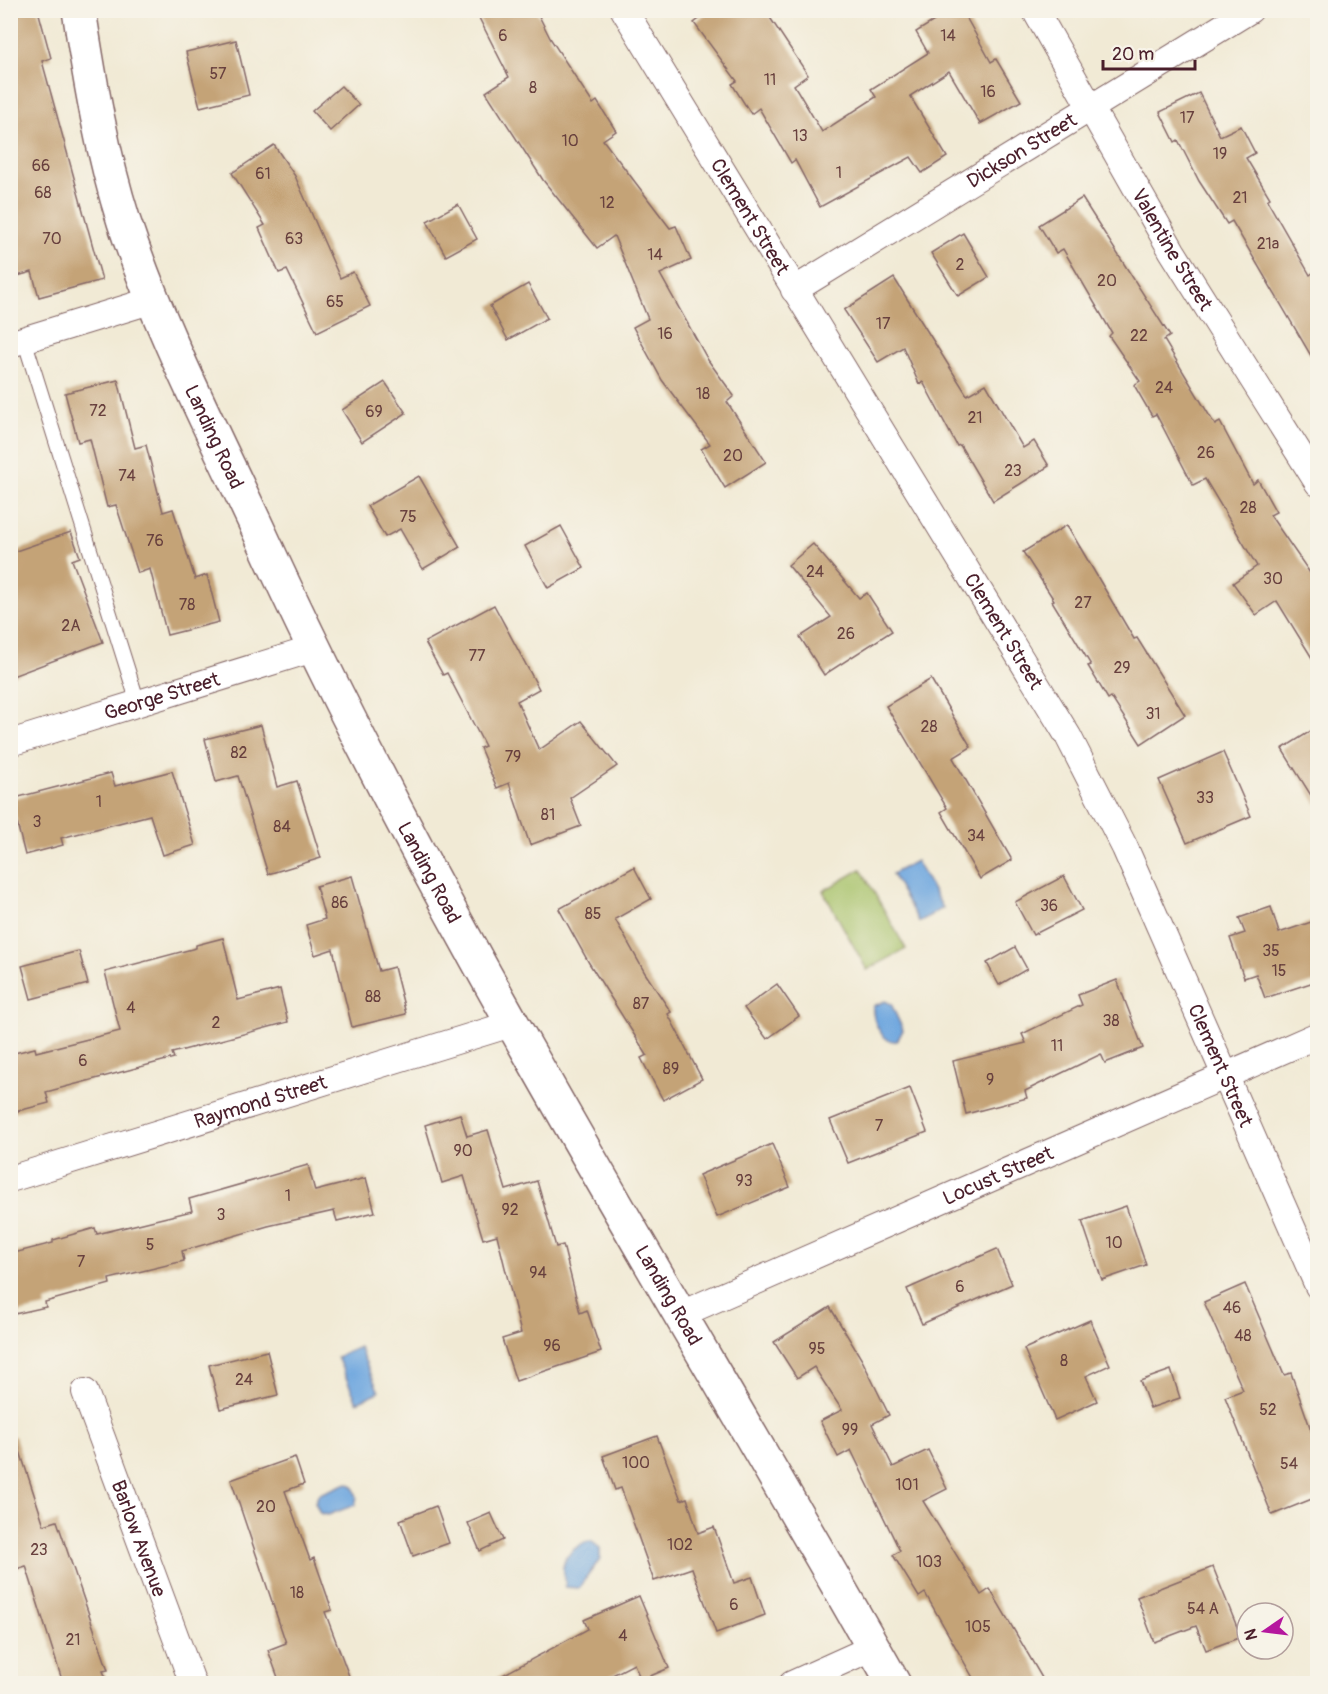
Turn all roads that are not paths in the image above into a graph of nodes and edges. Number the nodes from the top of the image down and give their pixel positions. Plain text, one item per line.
1 (80, 10) edge
2 (624, 10) edge
3 (1035, 10) edge
4 (1250, 10) edge
5 (1090, 108) junction
6 (794, 290) junction
7 (153, 300) junction
8 (17, 341) edge
9 (1317, 483) edge
10 (313, 649) junction
11 (138, 703) junction
12 (10, 743) edge
13 (511, 1024) junction
14 (1317, 1035) edge
15 (1225, 1077) junction
16 (10, 1179) edge
17 (1317, 1286) edge
18 (679, 1315) junction
19 (85, 1392) dead end
20 (874, 1647) junction
21 (194, 1683) edge
22 (792, 1683) edge
23 (894, 1683) edge

1 - 7 street, Landing Road
2 - 6 street, Clement Street
3 - 5 street, Valentine Street
4 - 5 street, Dickson Street
5 - 6 street, Dickson Street
5 - 9 street, Valentine Street
6 - 15 street, Clement Street
7 - 8 street
7 - 10 street, Landing Road
8 - 11 lane
10 - 11 street, George Street
10 - 13 street, Landing Road
11 - 12 street, George Street
13 - 16 street, Raymond Street
13 - 18 street, Landing Road
14 - 15 street, Locust Street
15 - 17 street, Clement Street
15 - 18 street, Locust Street
18 - 20 street, Landing Road
19 - 21 street, Barlow Avenue
20 - 22 street
20 - 23 street, Landing Road

